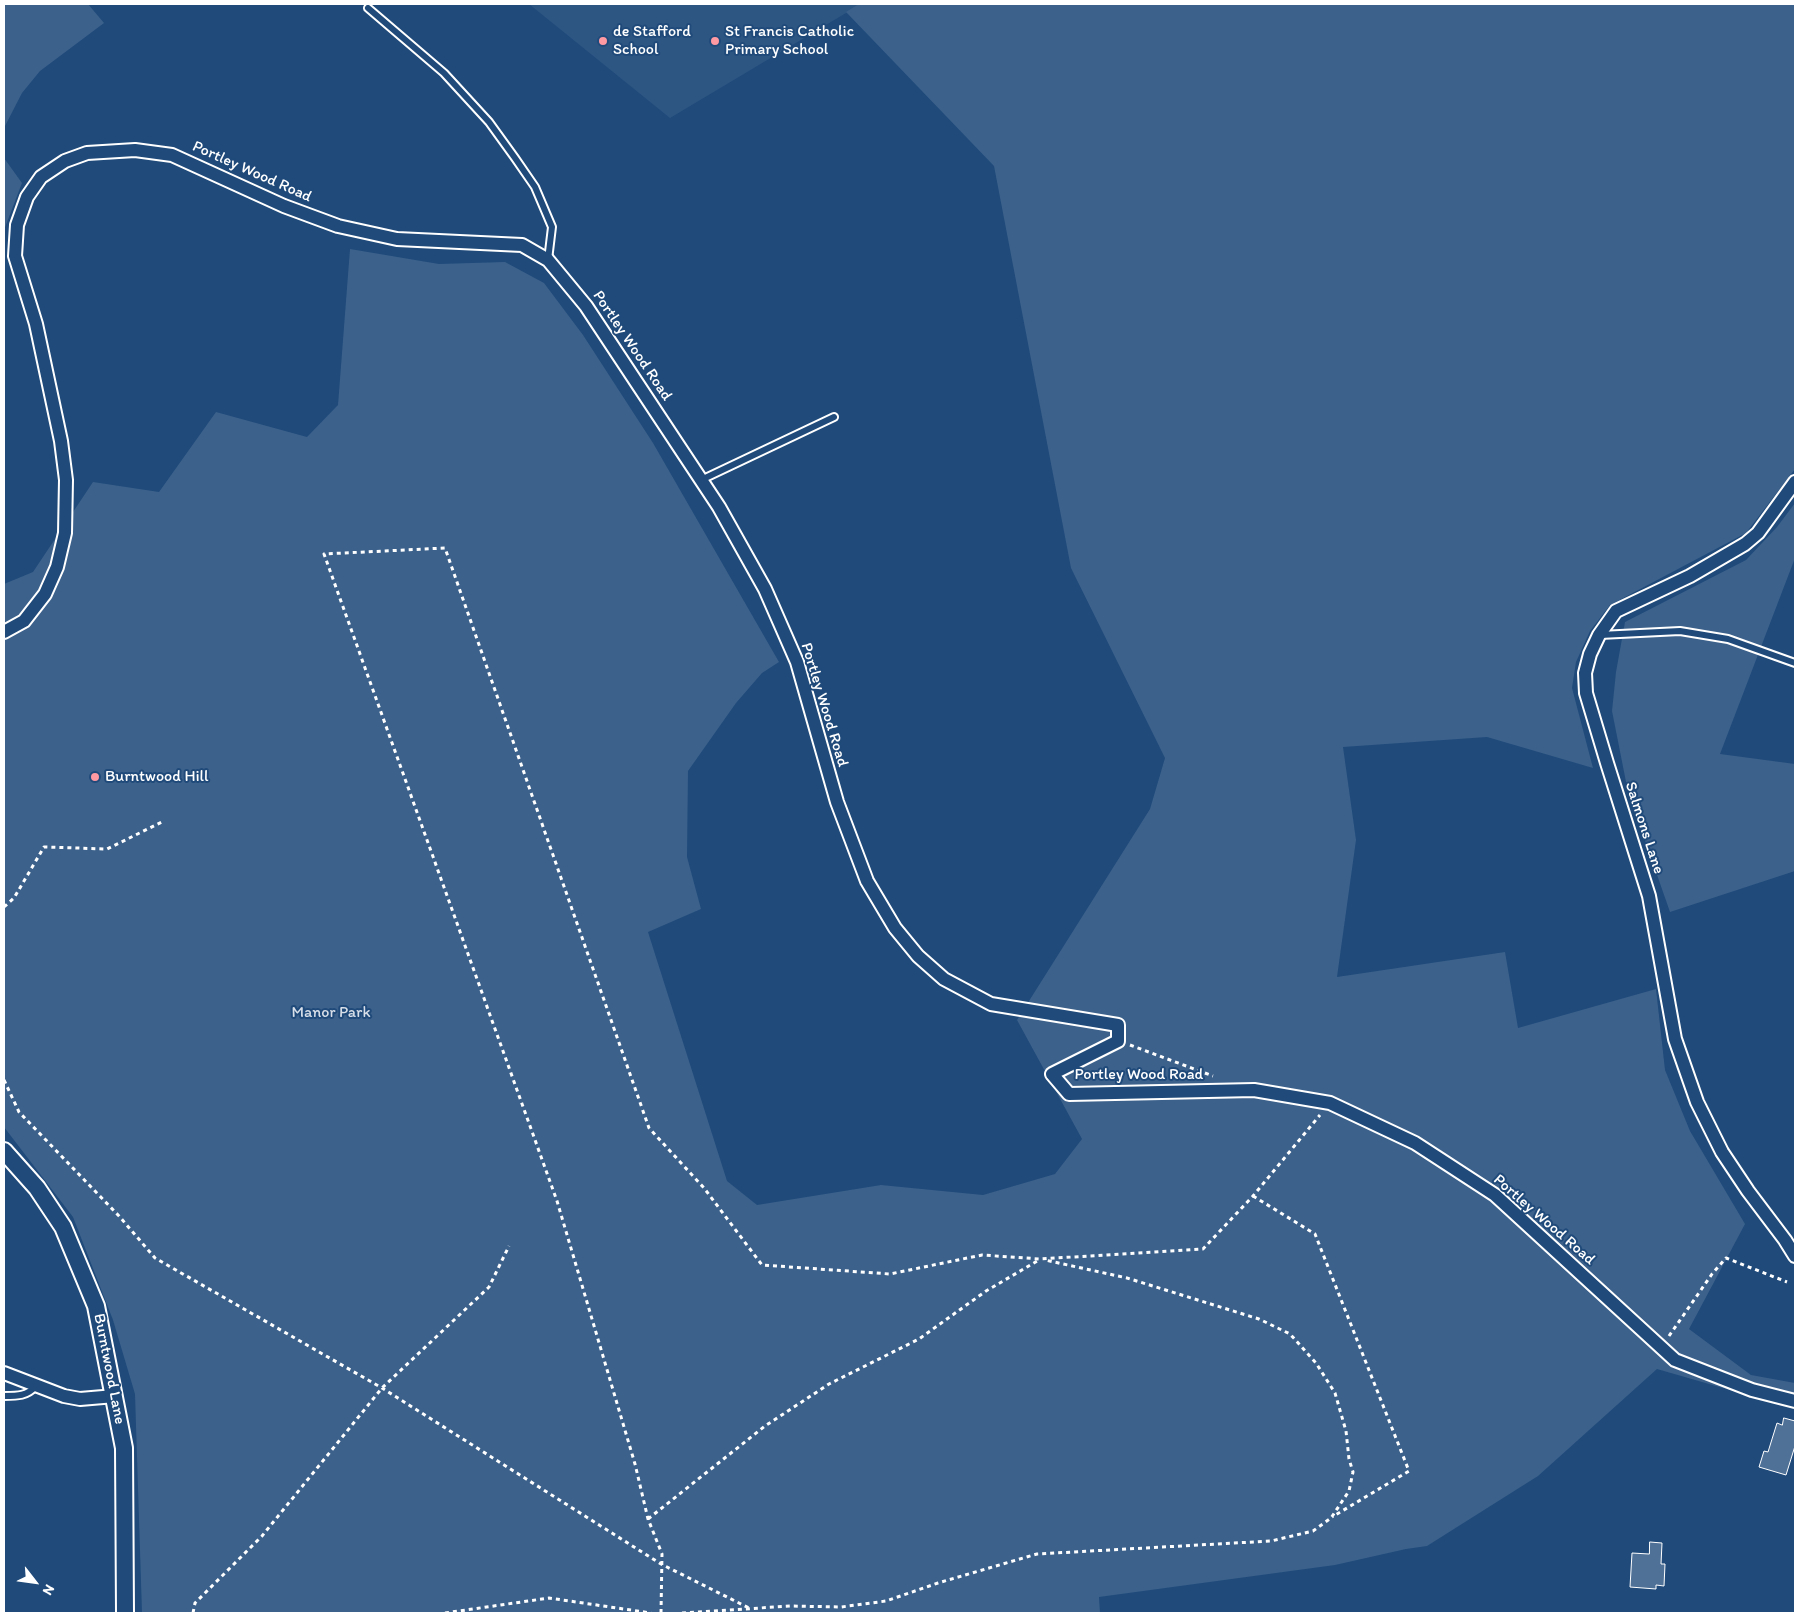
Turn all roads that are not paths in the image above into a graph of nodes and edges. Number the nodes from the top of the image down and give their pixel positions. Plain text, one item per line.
1 (368, 8) dead end
2 (548, 260) junction
3 (834, 417) dead end
4 (701, 480) junction
5 (1793, 487) edge
6 (4, 632) edge
7 (1599, 635) junction
8 (1795, 663) edge
9 (4, 1151) edge
10 (1795, 1256) edge
11 (4, 1373) edge
12 (36, 1386) junction
13 (4, 1396) edge
14 (115, 1396) junction
15 (1795, 1401) edge
16 (125, 1613) edge

1 - 2 lane
2 - 4 street, Portley Wood Road
2 - 6 street, Portley Wood Road
3 - 4 lane
4 - 15 street, Portley Wood Road
5 - 7 street, Salmons Lane
7 - 8 lane
7 - 10 street, Salmons Lane
9 - 14 street, Burntwood Lane
11 - 12 street
12 - 13 lane
12 - 14 street
14 - 16 street, Burntwood Lane

